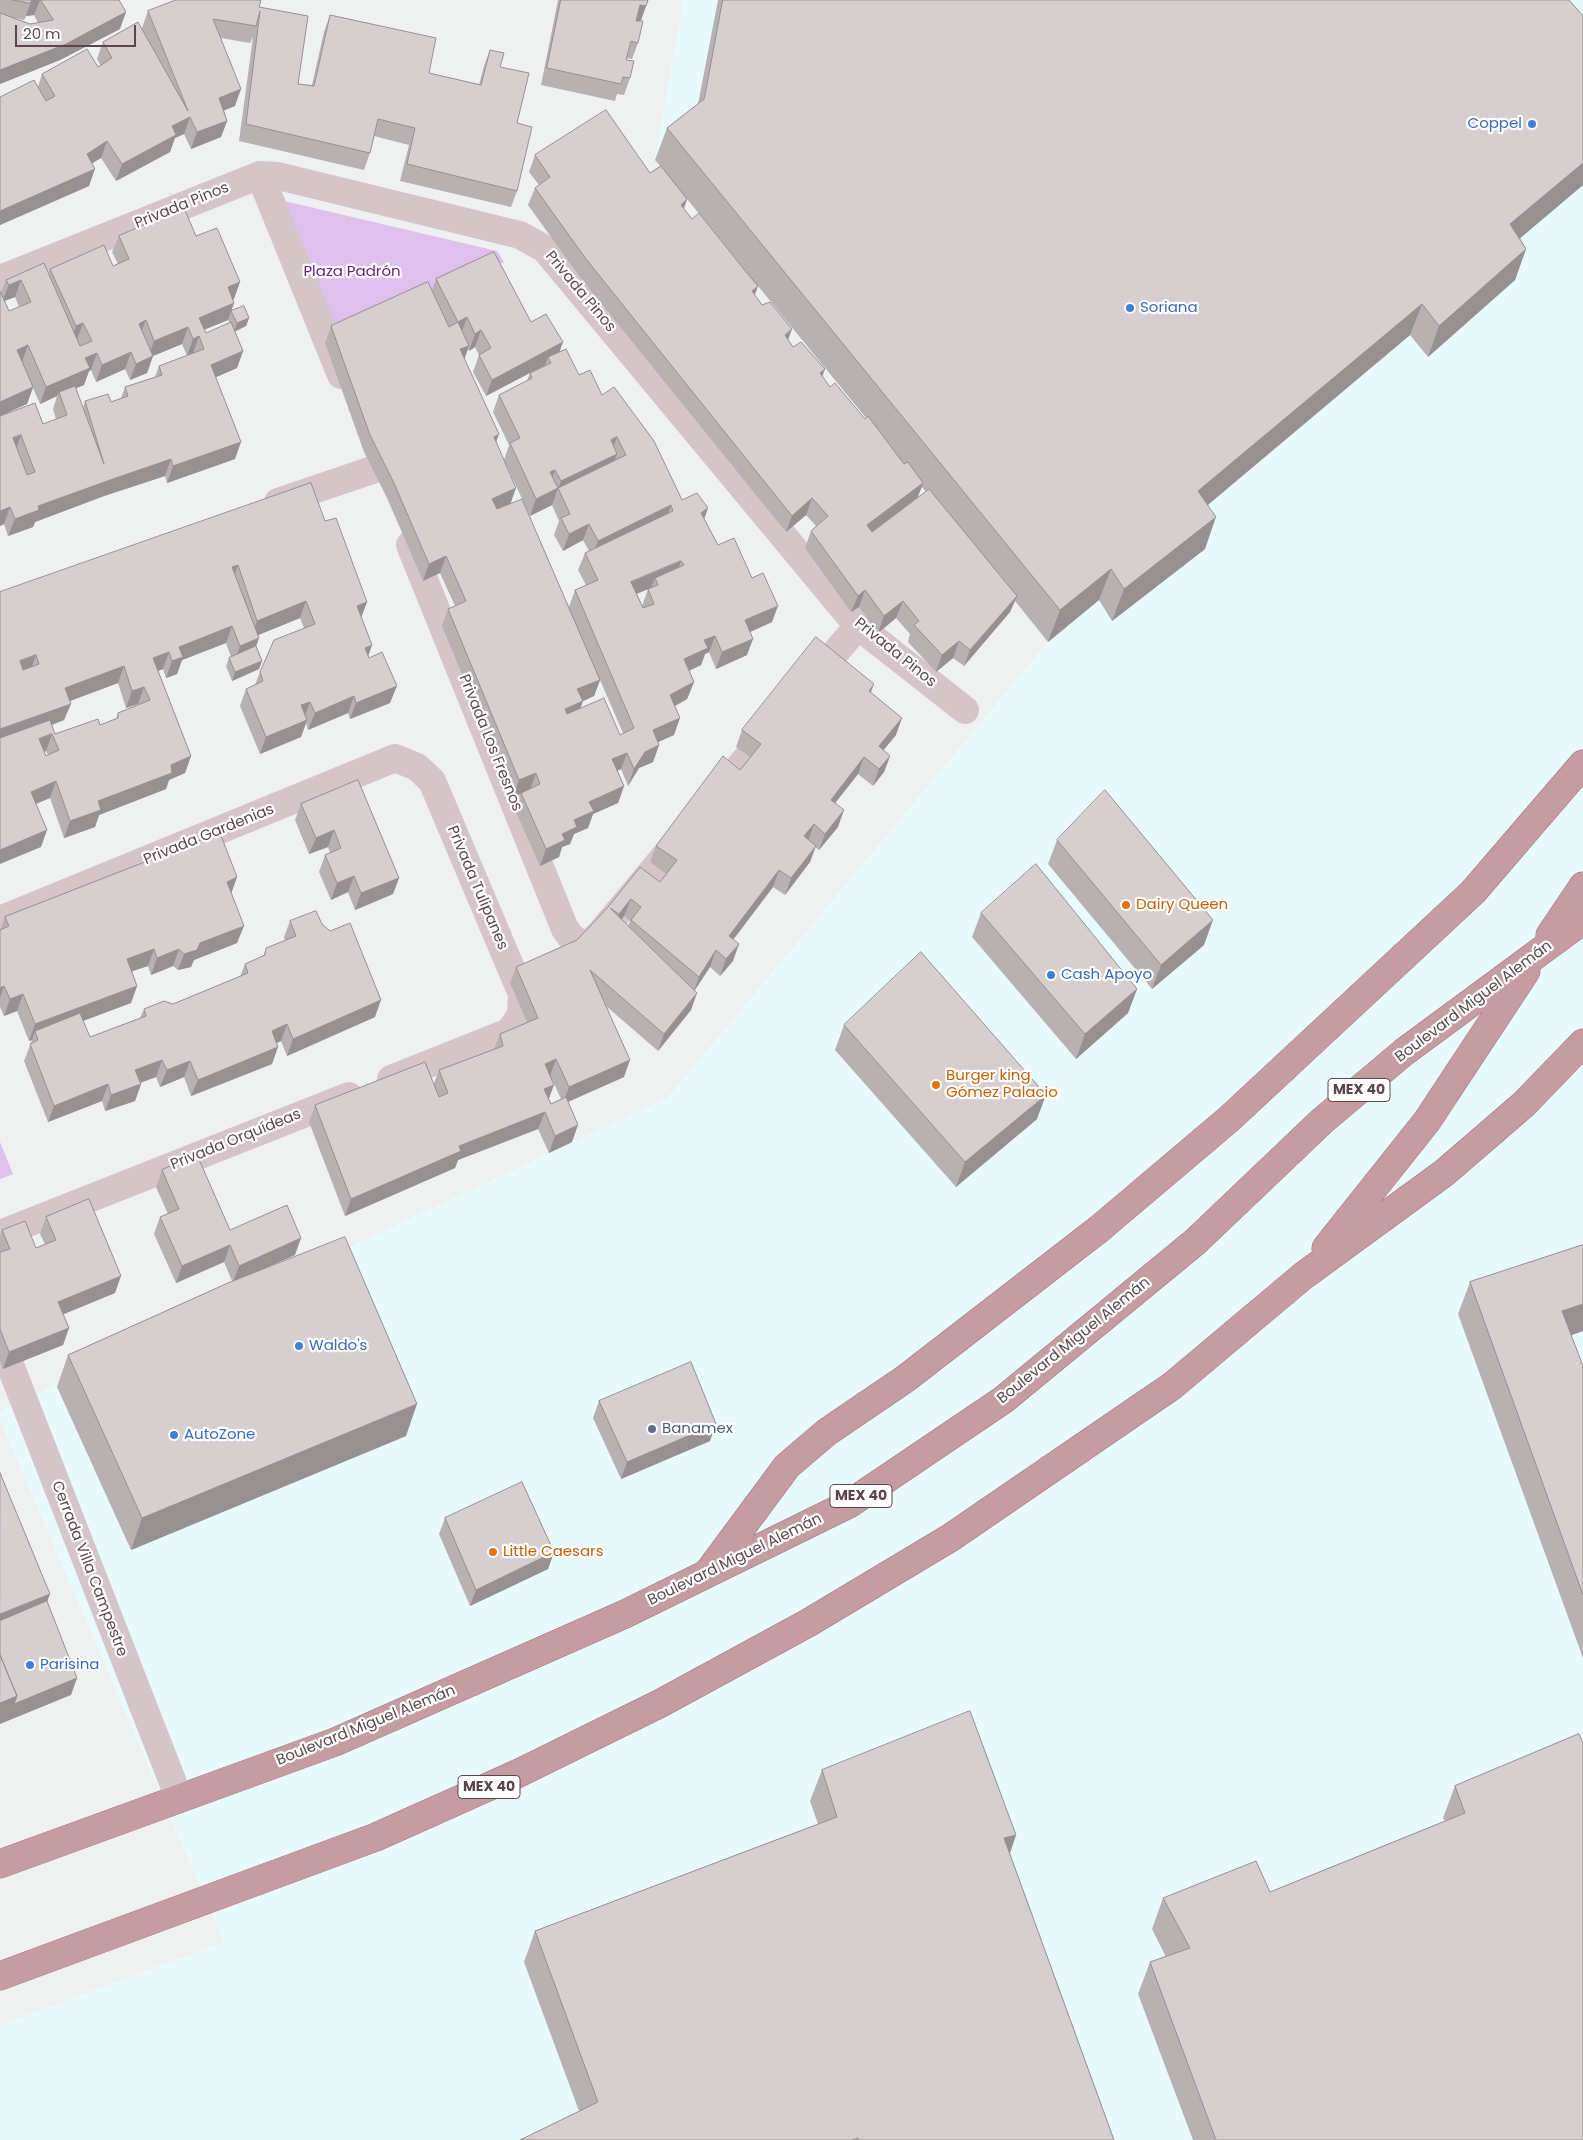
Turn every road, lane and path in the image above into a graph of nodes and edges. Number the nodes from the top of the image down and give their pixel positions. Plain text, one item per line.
1 (260, 175) junction
2 (0, 279) edge
3 (349, 395) edge
4 (367, 440) edge
5 (258, 509) edge
6 (401, 523) edge
7 (858, 626) junction
8 (965, 710) dead end
9 (1583, 764) edge
10 (417, 767) joint
11 (1583, 886) edge
12 (0, 920) edge
13 (1583, 920) edge
14 (1537, 956) junction
15 (521, 1015) joint
16 (1583, 1043) edge
17 (0, 1234) edge
18 (1303, 1276) junction
19 (0, 1339) edge
20 (707, 1573) junction
21 (179, 1798) junction
22 (0, 1864) edge
23 (0, 1976) edge

1 - 2 street, Privada Pinos
1 - 3 street
1 - 7 street, Privada Pinos
4 - 5 street
6 - 7 street, Privada Los Fresnos
7 - 8 street, Privada Pinos
9 - 20 highway
10 - 12 street, Privada Gardenias
10 - 15 street, Privada Tulipanes
11 - 14 highway
13 - 14 highway, Boulevard Miguel Alemán / MEX 40
14 - 18 highway
14 - 20 highway, Boulevard Miguel Alemán / MEX 40
15 - 17 street, Privada Orquídeas
16 - 18 highway, MEX 40
18 - 23 highway, MEX 40
19 - 21 street, Cerrada Villa Campestre
20 - 21 highway, Boulevard Miguel Alemán / MEX 40
21 - 22 highway, Boulevard Miguel Alemán / MEX 40

